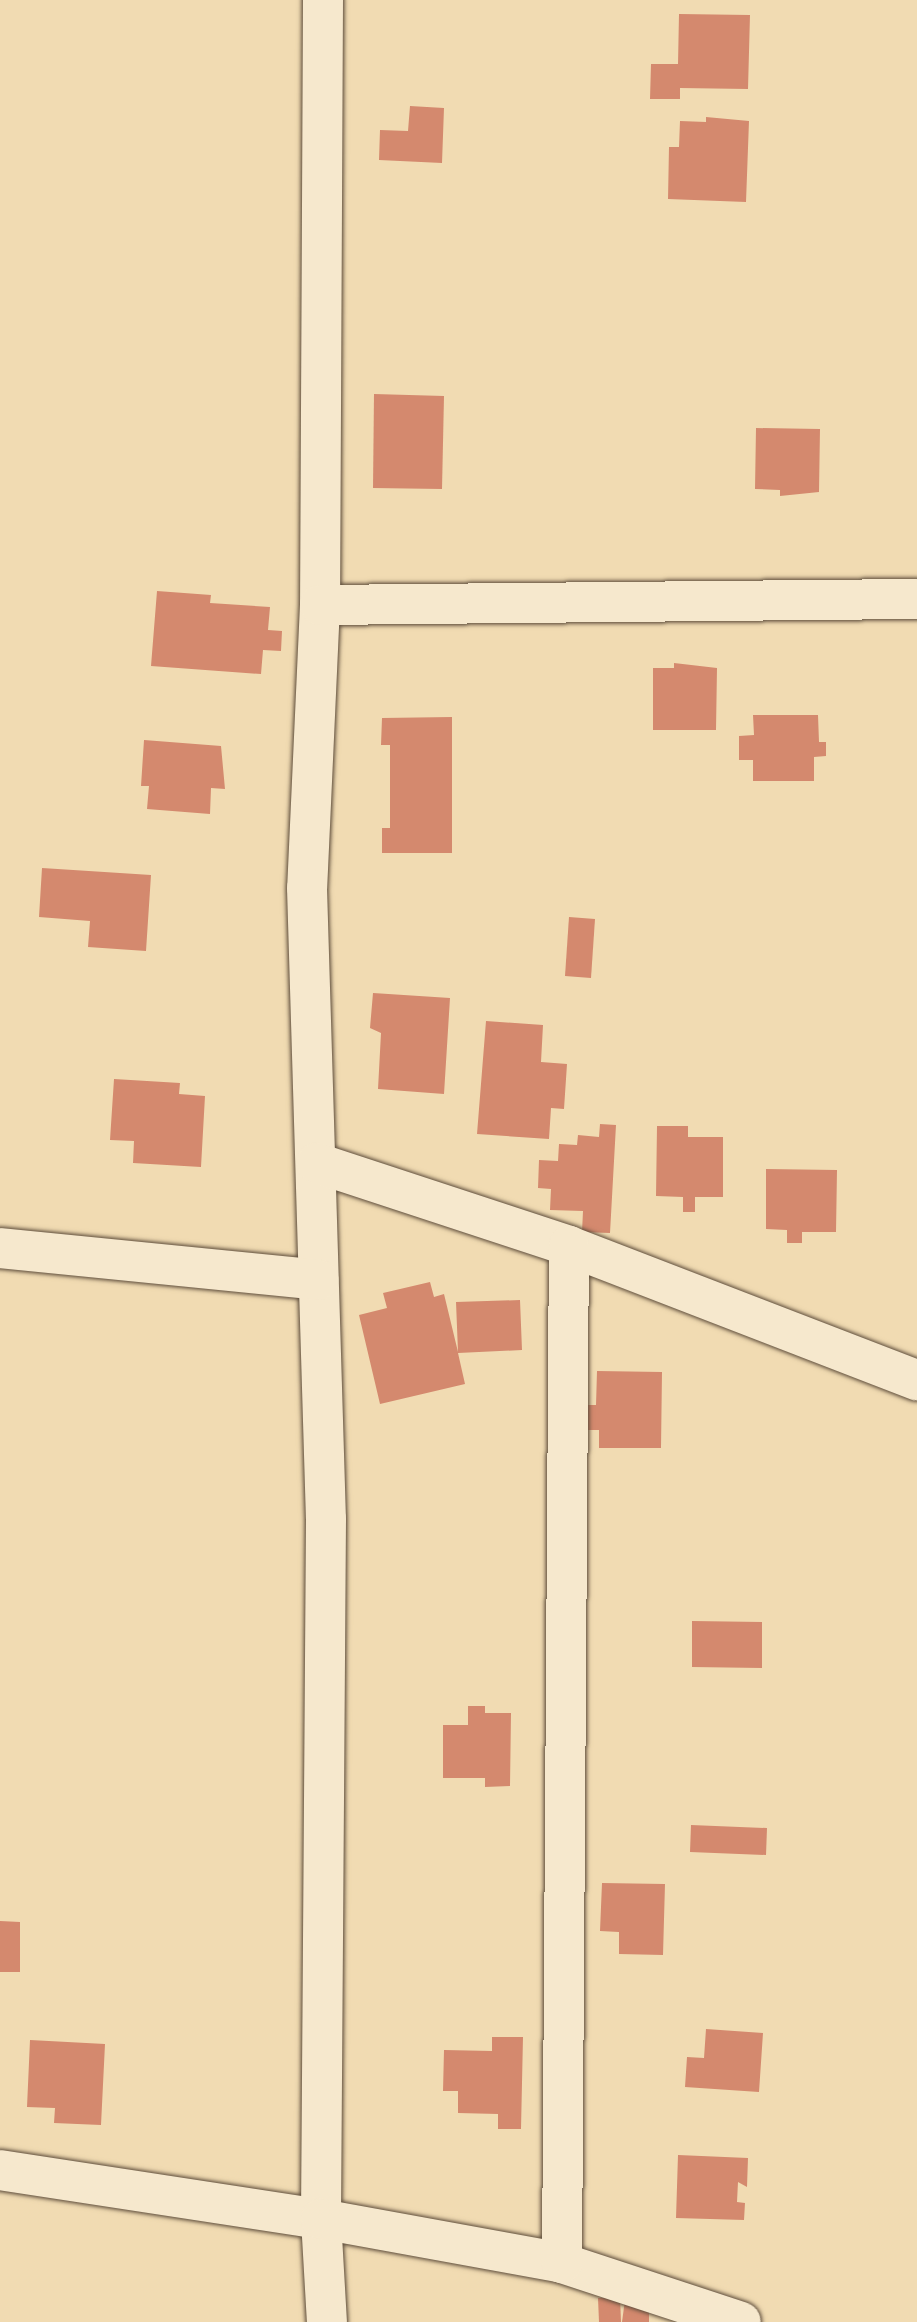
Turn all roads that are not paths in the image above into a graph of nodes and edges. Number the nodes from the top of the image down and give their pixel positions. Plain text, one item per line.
1 (323, 0) edge
2 (917, 599) edge
3 (320, 605) junction
4 (317, 1163) junction
5 (569, 1246) junction
6 (0, 1248) edge
7 (318, 1280) junction
8 (917, 1380) edge
9 (0, 2170) edge
10 (321, 2219) junction
11 (562, 2263) junction
12 (327, 2322) edge
13 (741, 2322) edge

1 - 3 street
2 - 3 street
3 - 4 street
4 - 5 street
4 - 7 street
5 - 8 street
5 - 11 street
6 - 7 street
7 - 10 street
9 - 10 street
10 - 11 street
10 - 12 street
11 - 13 street

